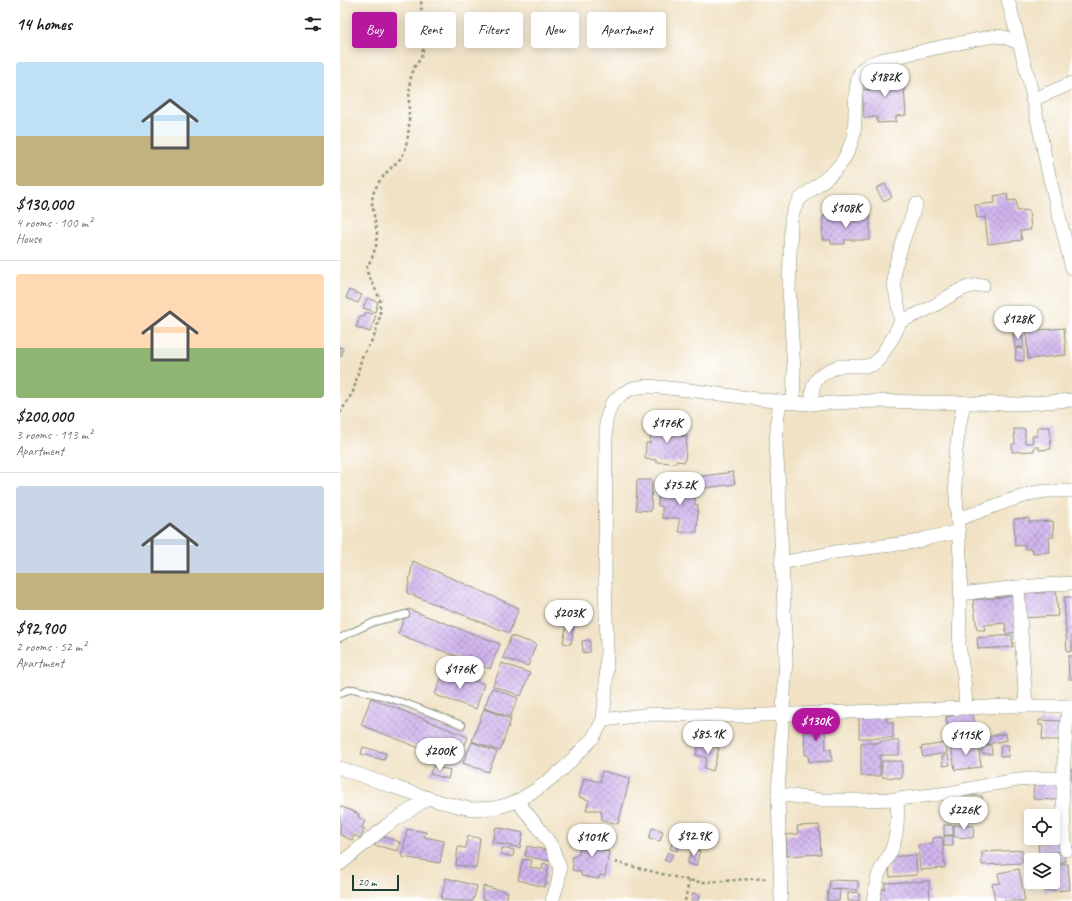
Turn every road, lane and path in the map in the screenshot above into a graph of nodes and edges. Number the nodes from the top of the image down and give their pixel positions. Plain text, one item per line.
1 (422, 0) edge
2 (1008, 0) edge
3 (1019, 43) junction
4 (1072, 83) edge
5 (1032, 100) junction
6 (916, 204) dead end
7 (1072, 268) edge
8 (983, 285) dead end
9 (901, 321) junction
10 (1072, 400) edge
11 (787, 402) junction
12 (964, 402) junction
13 (811, 404) junction
14 (340, 413) edge
15 (1072, 491) edge
16 (957, 519) junction
17 (958, 532) junction
18 (781, 563) junction
19 (1072, 583) edge
20 (1018, 587) junction
21 (960, 594) junction
22 (406, 614) dead end
23 (340, 638) edge
24 (340, 694) edge
25 (1026, 706) junction
26 (1070, 706) edge
27 (966, 708) junction
28 (782, 715) junction
29 (604, 720) junction
30 (462, 725) dead end
31 (340, 768) edge
32 (1063, 778) junction
33 (778, 794) junction
34 (428, 798) junction
35 (897, 799) junction
36 (517, 801) junction
37 (1066, 850) dead end
38 (615, 862) dead end
39 (340, 864) edge
40 (689, 880) junction
41 (781, 880) junction
42 (552, 901) edge
43 (685, 901) edge
44 (781, 901) edge
45 (873, 901) edge

1 - 14 path
2 - 3 street
3 - 5 street
3 - 11 street
4 - 5 street
5 - 7 street
6 - 9 street
8 - 9 street
9 - 13 street
10 - 12 street
11 - 13 street
11 - 18 street
11 - 29 street
12 - 13 street
12 - 16 street
15 - 16 street
16 - 17 street
17 - 18 street
17 - 21 street
18 - 28 street
19 - 20 street
20 - 21 street
20 - 25 street
21 - 27 street
22 - 23 lane
24 - 30 lane
25 - 26 street
25 - 27 street
26 - 32 street
27 - 28 street
28 - 29 street
28 - 33 street
29 - 36 street
31 - 34 street
32 - 35 street
32 - 37 street
33 - 35 street
33 - 41 street
34 - 36 street
34 - 39 street
35 - 45 street
36 - 42 street
38 - 40 path
40 - 41 path
40 - 43 path
41 - 44 street

